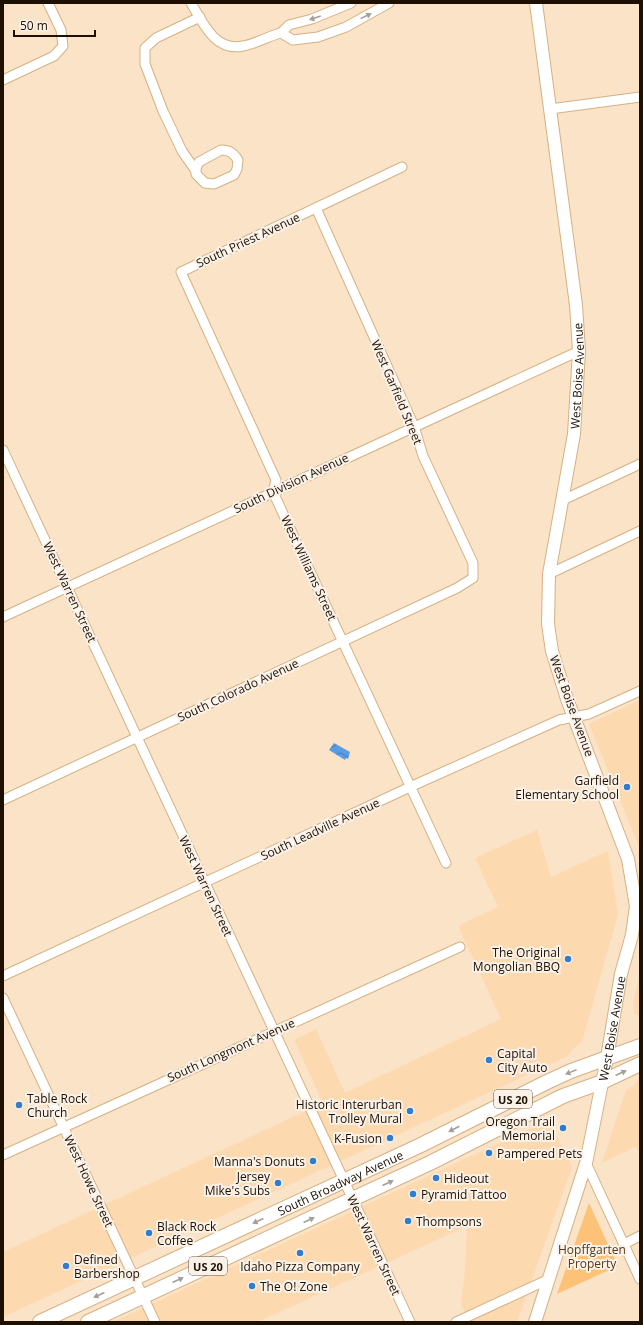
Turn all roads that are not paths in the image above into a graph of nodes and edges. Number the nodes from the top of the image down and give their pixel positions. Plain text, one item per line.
1 (48, 3) edge
2 (191, 3) edge
3 (351, 3) edge
4 (389, 3) edge
5 (536, 3) edge
6 (200, 17) junction
7 (281, 33) junction
8 (3, 80) edge
9 (640, 97) edge
10 (550, 109) junction
11 (402, 167) dead end
12 (196, 172) junction
13 (316, 208) junction
14 (181, 272) joint
15 (579, 351) junction
16 (414, 426) junction
17 (3, 450) edge
18 (640, 464) edge
19 (273, 492) junction
20 (562, 500) junction
21 (640, 531) edge
22 (549, 574) junction
23 (473, 578) joint
24 (67, 587) junction
25 (3, 617) edge
26 (343, 641) junction
27 (640, 691) edge
28 (574, 717) junction
29 (137, 737) junction
30 (410, 787) junction
31 (3, 800) edge
32 (446, 863) dead end
33 (205, 882) junction
34 (460, 947) dead end
35 (3, 976) edge
36 (3, 998) edge
37 (274, 1031) junction
38 (640, 1046) edge
39 (607, 1058) junction
40 (640, 1064) edge
41 (602, 1082) junction
42 (64, 1127) junction
43 (3, 1155) edge
44 (586, 1163) junction
45 (344, 1181) junction
46 (353, 1199) junction
47 (640, 1236) edge
48 (624, 1244) junction
49 (134, 1278) junction
50 (640, 1279) edge
51 (547, 1280) junction
52 (143, 1297) junction
53 (40, 1322) edge
54 (88, 1322) edge
55 (155, 1322) edge
56 (410, 1322) edge
57 (456, 1322) edge
58 (535, 1322) edge

1 - 8 street
2 - 6 street
3 -> 7 street
7 -> 4 street
5 - 10 street, West Boise Avenue
6 - 7 street
6 - 12 street
9 - 10 street
10 - 15 street, West Boise Avenue
11 - 13 street, South Priest Avenue
12 - 12 street
13 - 14 street, South Priest Avenue
13 - 16 street, West Garfield Street
14 - 19 street, West Williams Street
15 - 16 street, South Division Avenue
15 - 20 street, West Boise Avenue
16 - 19 street, South Division Avenue
16 - 23 street, West Garfield Street
17 - 24 street, West Warren Street
18 - 20 street
19 - 24 street, South Division Avenue
19 - 26 street, West Williams Street
20 - 22 street, West Boise Avenue
21 - 22 street
22 - 28 street, West Boise Avenue
23 - 26 street, South Colorado Avenue
24 - 25 street, South Division Avenue
24 - 29 street, West Warren Street
26 - 29 street, South Colorado Avenue
26 - 30 street, West Williams Street
27 - 28 street, South Leadville Avenue
28 - 30 street, South Leadville Avenue
28 - 39 street, West Boise Avenue
29 - 31 street, South Colorado Avenue
29 - 33 street, West Warren Street
30 - 32 street, West Williams Street
30 - 33 street, South Leadville Avenue
33 - 35 street, South Leadville Avenue
33 - 37 street, West Warren Street
34 - 37 street, South Longmont Avenue
36 - 42 street, West Howe Street
37 - 42 street, South Longmont Avenue
37 - 45 street, West Warren Street
38 - 39 main road, South Broadway Avenue / US 20
39 - 41 street, West Boise Avenue
39 -> 45 main road, South Broadway Avenue / US 20
41 -> 40 main road, South Broadway Avenue / US 20
41 - 44 street, West Boise Avenue
46 -> 41 main road, South Broadway Avenue / US 20
42 - 43 street, South Longmont Avenue
42 - 49 street, West Howe Street
44 - 48 street
44 - 51 street, West Boise Avenue
45 - 46 street, West Warren Street
45 -> 49 main road, South Broadway Avenue / US 20
52 -> 46 main road, South Broadway Avenue / US 20
46 - 56 street, West Warren Street
47 - 48 street
48 - 50 street
49 - 52 street, West Howe Street
49 -> 53 main road, South Broadway Avenue / US 20
51 - 57 street
51 - 58 street, West Boise Avenue
52 - 54 main road, South Broadway Avenue / US 20
52 - 55 street, West Howe Street

